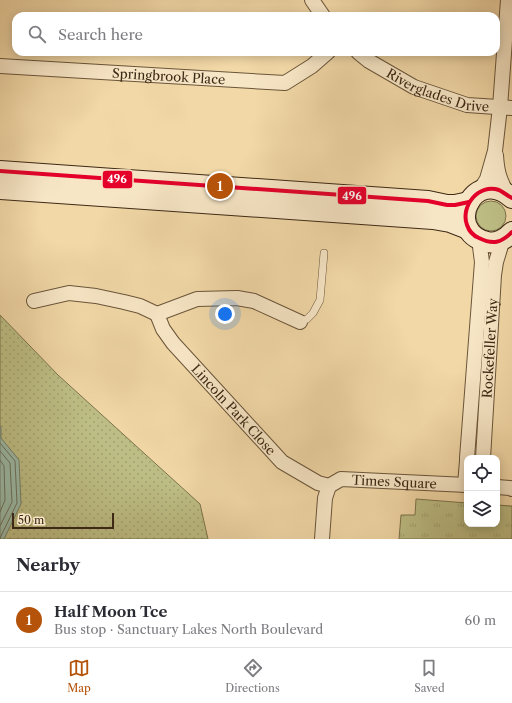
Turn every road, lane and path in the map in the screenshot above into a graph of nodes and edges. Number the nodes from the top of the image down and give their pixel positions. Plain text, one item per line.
1 (312, 0) edge
2 (508, 0) edge
3 (320, 12) edge
4 (323, 56) edge
5 (363, 56) edge
6 (0, 66) edge
7 (506, 108) edge
8 (495, 151) junction
9 (0, 171) edge
10 (0, 189) edge
11 (509, 196) edge
12 (473, 197) junction
13 (474, 234) junction
14 (508, 236) edge
15 (324, 253) dead end
16 (34, 301) dead end
17 (157, 314) junction
18 (300, 322) joint
19 (467, 455) edge
20 (483, 455) edge
21 (464, 485) edge
22 (329, 486) junction
23 (500, 487) edge
24 (512, 489) edge
25 (322, 539) edge

1 - 3 street
2 - 7 street
4 - 6 street, Springbrook Place
5 - 7 street, Riverglades Drive
7 - 8 street
8 - 11 street
8 - 12 street
9 - 12 street
10 - 13 street
11 - 12 street
12 - 13 street
13 - 14 street
13 - 19 street, Rockefeller Way
14 - 20 street, Rockefeller Way
15 - 18 lane
16 - 17 street
17 - 18 street
17 - 22 street, Lincoln Park Close
21 - 22 street, Times Square
22 - 25 street
23 - 24 street

